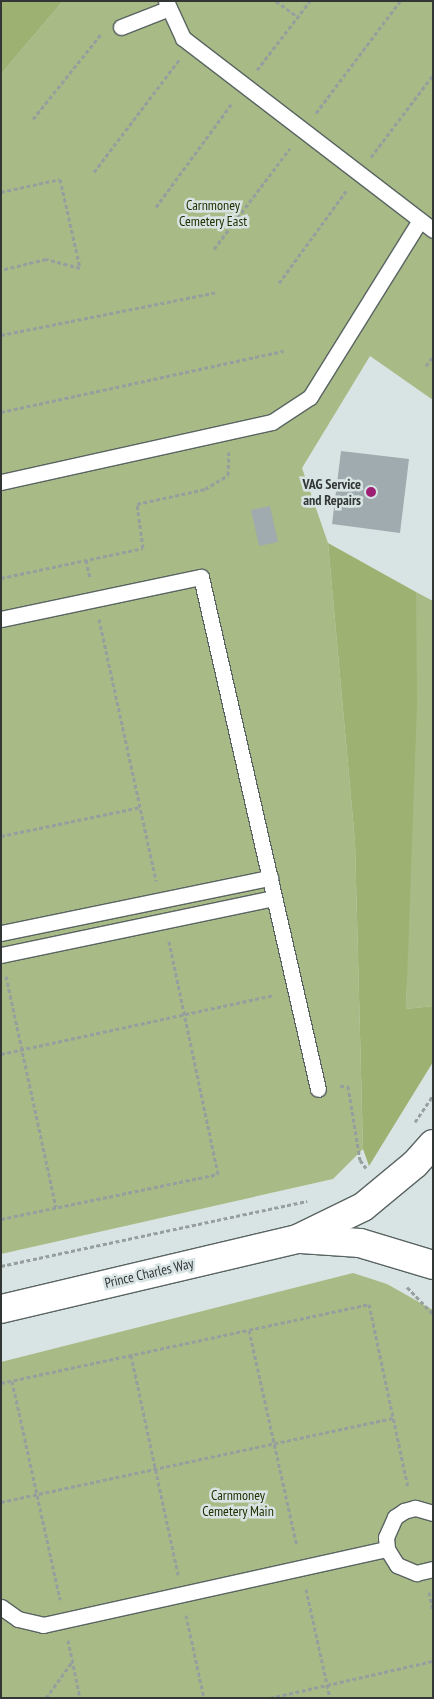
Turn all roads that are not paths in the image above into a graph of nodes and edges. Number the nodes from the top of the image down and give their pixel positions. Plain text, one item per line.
1 (166, 5) edge
2 (122, 27) road end
3 (420, 220) junction
4 (433, 230) edge
5 (1, 482) edge
6 (1, 619) edge
7 (270, 878) junction
8 (274, 898) junction
9 (1, 932) edge
10 (1, 955) edge
11 (318, 1089) road end
12 (433, 1144) edge
13 (297, 1239) junction
14 (433, 1265) edge
15 (1, 1309) edge
16 (433, 1512) edge
17 (387, 1549) junction
18 (433, 1568) edge
19 (1, 1607) edge

1 - 2 lane
1 - 3 lane
3 - 4 lane
3 - 5 lane
6 - 7 lane
7 - 8 lane
7 - 9 lane
8 - 10 lane
8 - 11 lane
12 - 13 street, Prince Charles Way
13 - 14 street, Prince Charles Way
13 - 15 street, Prince Charles Way
16 - 17 lane
17 - 18 lane
17 - 19 lane

